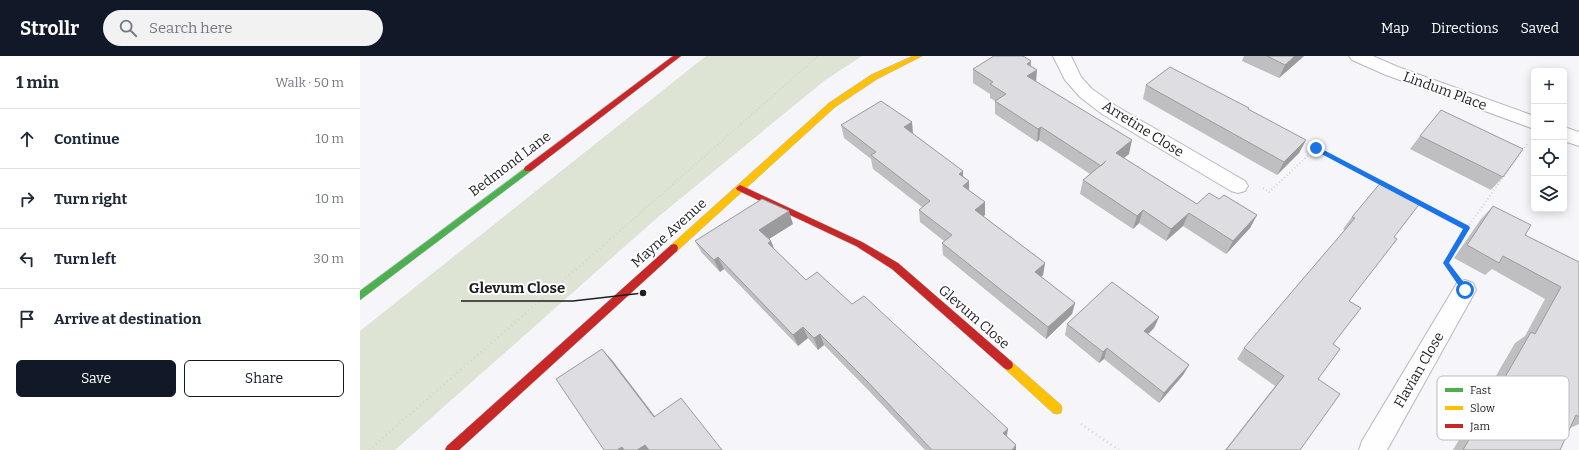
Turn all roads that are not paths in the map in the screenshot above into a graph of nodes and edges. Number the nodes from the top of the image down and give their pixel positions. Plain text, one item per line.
1 (678, 56) edge
2 (919, 56) edge
3 (1062, 56) edge
4 (1358, 56) edge
5 (1531, 122) edge
6 (1567, 135) edge
7 (1579, 139) edge
8 (1238, 186) dead end
9 (740, 188) junction
10 (1465, 290) road end
11 (360, 296) edge
12 (1057, 409) road end
13 (451, 450) edge
14 (1372, 450) edge

1 - 11 street, Bedmond Lane
2 - 9 street, Mayne Avenue
3 - 8 street, Arretine Close
4 - 5 street, Lindum Place
6 - 7 street
9 - 12 street, Glevum Close
9 - 13 street, Mayne Avenue
10 - 14 street, Flavian Close

